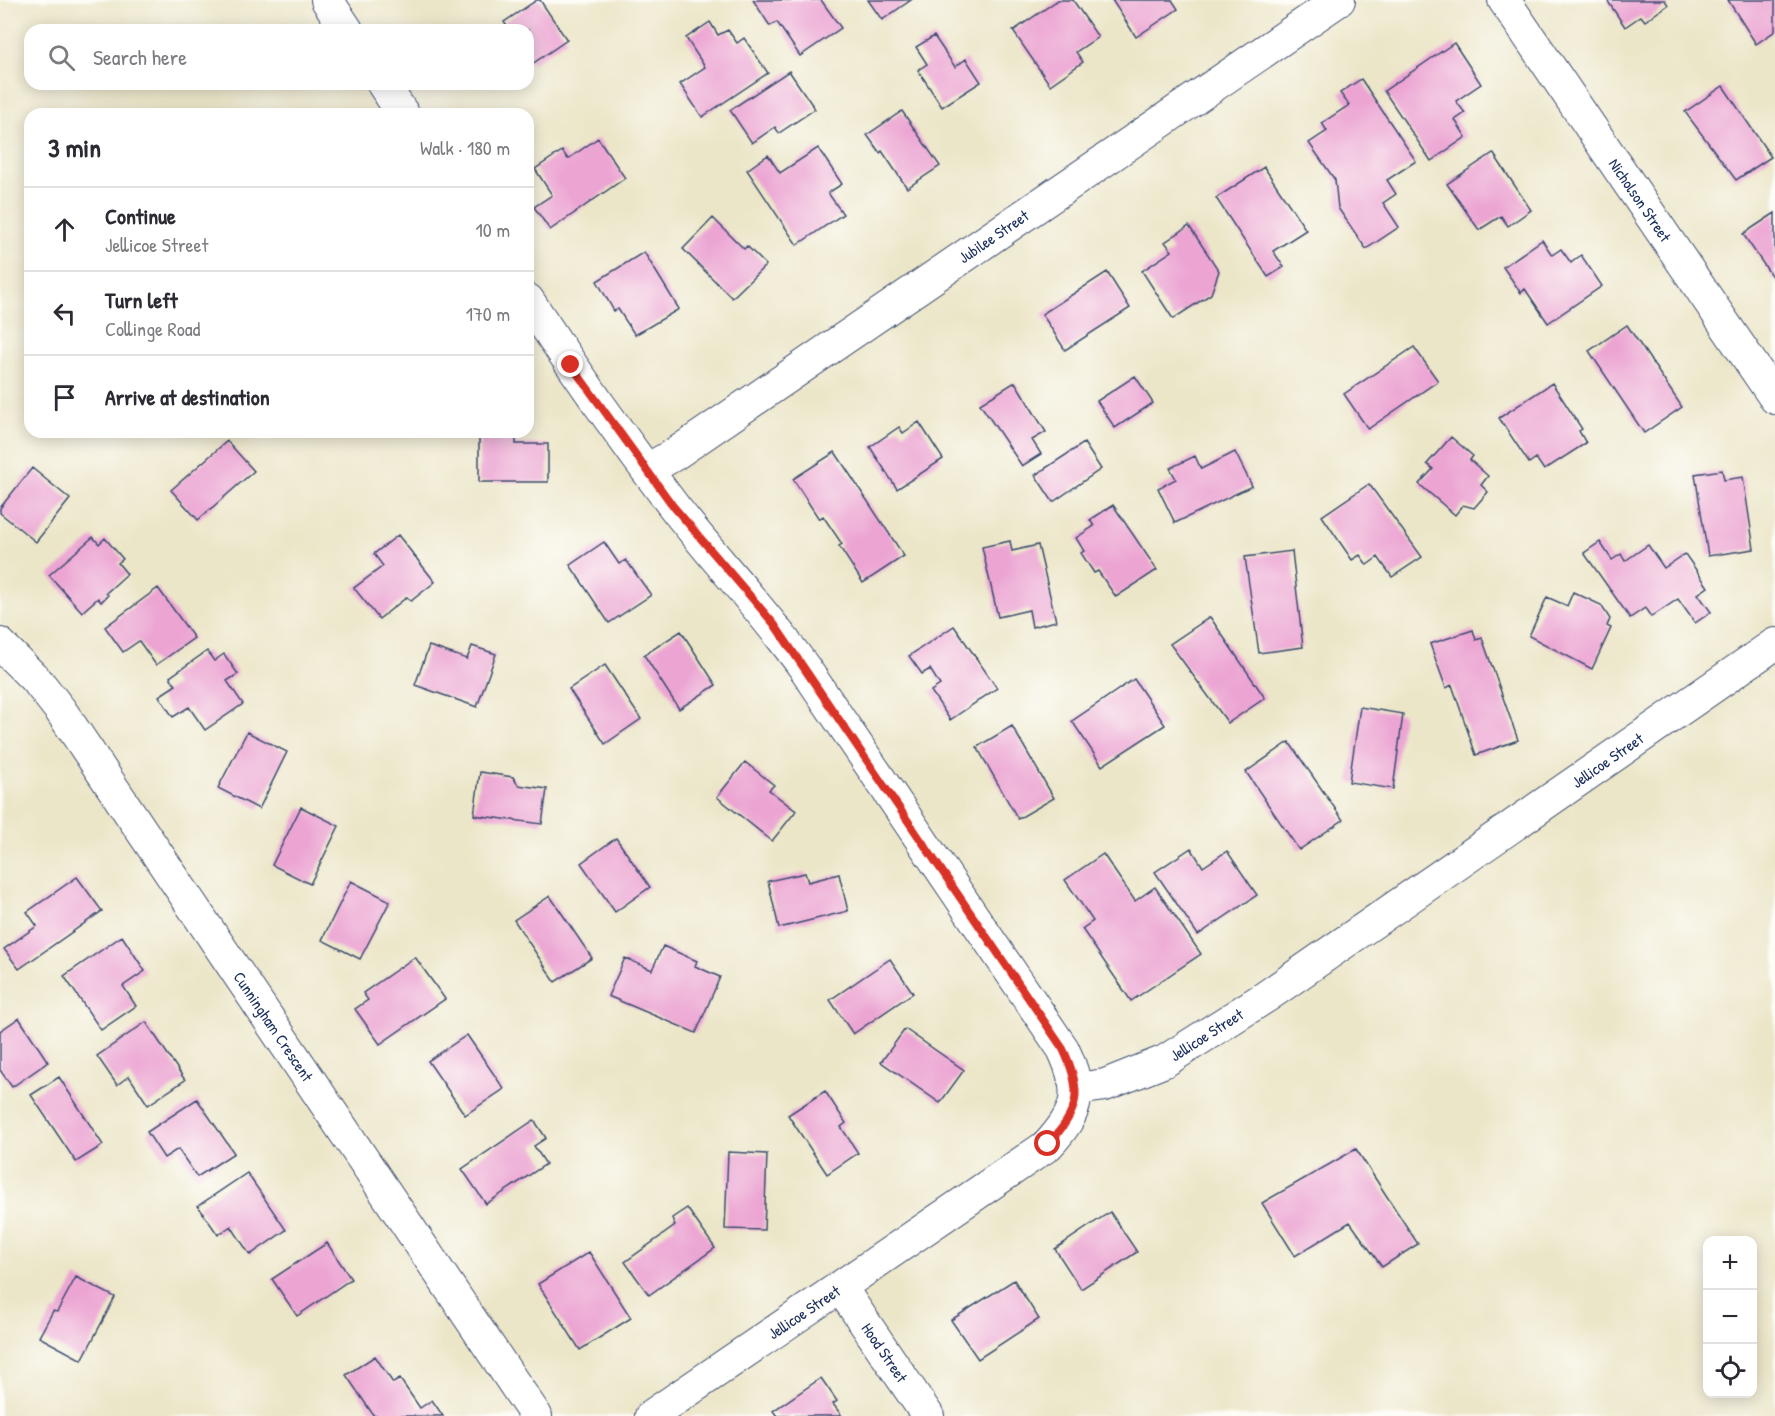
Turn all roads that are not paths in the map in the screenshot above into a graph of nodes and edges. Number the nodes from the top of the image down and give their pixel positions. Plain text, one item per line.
1 (327, 0) edge
2 (1339, 0) edge
3 (1504, 0) edge
4 (343, 24) edge
5 (387, 90) edge
6 (400, 108) edge
7 (534, 309) edge
8 (1775, 398) edge
9 (647, 470) junction
10 (0, 644) edge
11 (1775, 644) edge
12 (1077, 1089) junction
13 (841, 1288) junction
14 (536, 1416) edge
15 (651, 1416) edge
16 (928, 1416) edge

1 - 4 street
2 - 9 street, Jubilee Street
3 - 8 street, Nicholson Street
5 - 6 street
7 - 9 street
9 - 12 street
10 - 14 street, Cunningham Crescent
11 - 12 street, Jellicoe Street
12 - 13 street, Jellicoe Street
13 - 15 street, Jellicoe Street
13 - 16 street, Hood Street

